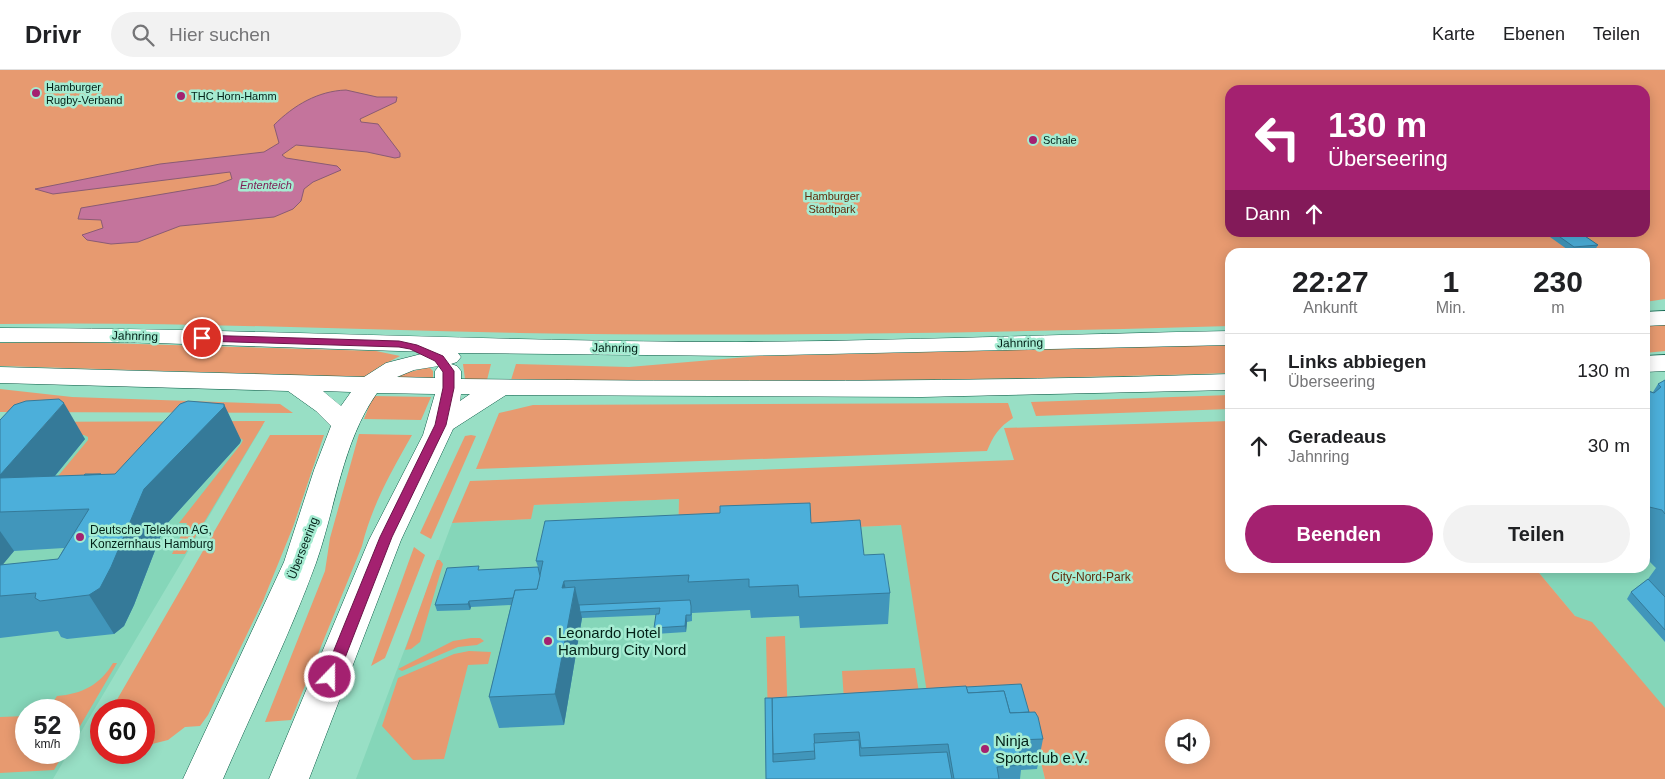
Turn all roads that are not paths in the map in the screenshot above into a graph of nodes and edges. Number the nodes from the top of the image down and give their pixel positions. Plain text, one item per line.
1 (1665, 318) edge
2 (1650, 319) edge
3 (0, 334) edge
4 (1225, 338) edge
5 (399, 344) junction
6 (509, 346) junction
7 (439, 358) junction
8 (1665, 363) edge
9 (1650, 364) edge
10 (0, 375) edge
11 (1225, 382) edge
12 (296, 384) junction
13 (368, 386) junction
14 (449, 388) junction
15 (500, 388) junction
16 (345, 425) junction
17 (440, 425) junction
18 (203, 779) edge
19 (289, 779) edge

1 - 2 main road
3 - 5 main road, Jahnring
4 - 6 main road, Jahnring
5 - 6 main road, Jahnring
5 - 7 main road
6 - 7 main road, Überseering
7 - 13 main road, Überseering
7 - 14 main road
8 - 9 main road
10 - 12 main road
11 - 15 main road
12 - 13 main road
12 - 16 main road
13 - 14 main road
13 - 16 main road, Überseering
14 - 15 main road
14 - 17 main road
15 - 17 main road
16 - 18 main road, Überseering
17 - 19 main road

